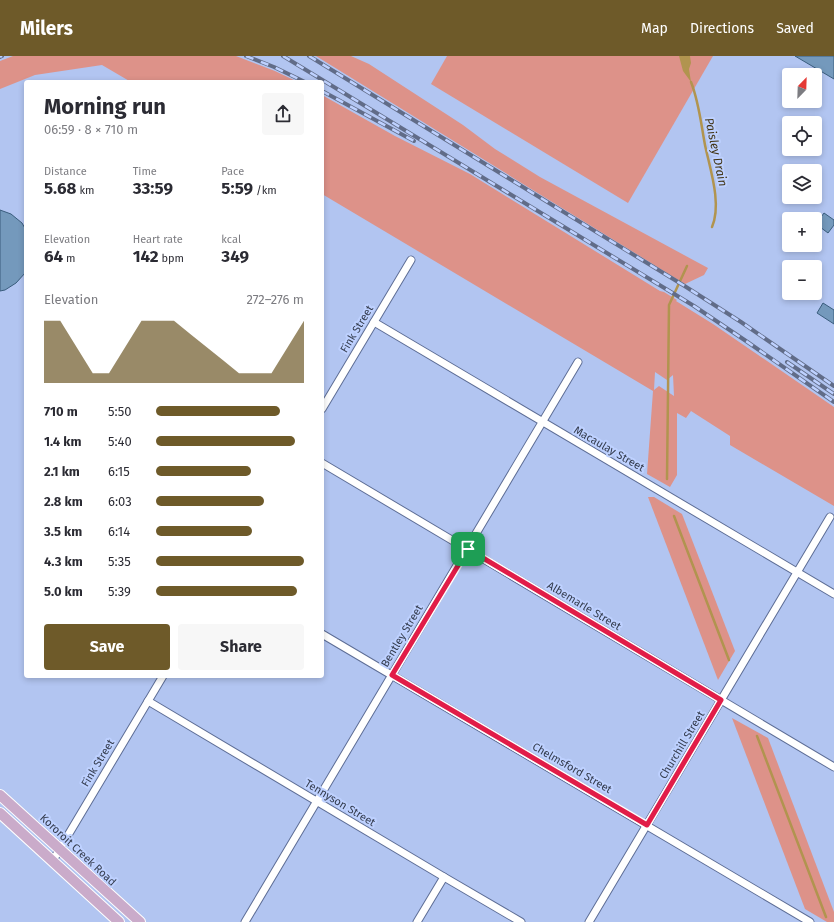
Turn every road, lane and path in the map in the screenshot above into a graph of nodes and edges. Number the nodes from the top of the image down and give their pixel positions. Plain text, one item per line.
1 (411, 260) dead end
2 (374, 322) junction
3 (578, 362) dead end
4 (324, 406) edge
5 (542, 423) junction
6 (324, 464) edge
7 (830, 517) dead end
8 (468, 549) junction
9 (797, 573) junction
10 (834, 594) edge
11 (324, 635) edge
12 (392, 675) junction
13 (162, 678) edge
14 (721, 700) junction
15 (148, 701) junction
16 (834, 767) edge
17 (0, 795) edge
18 (317, 802) junction
19 (0, 813) edge
20 (647, 825) junction
21 (60, 849) junction
22 (52, 862) junction
23 (444, 878) junction
24 (119, 922) edge
25 (140, 922) edge
26 (245, 922) edge
27 (417, 922) edge
28 (521, 922) edge
29 (589, 922) edge
30 (810, 922) edge

1 - 2 street, Fink Street
2 - 4 street, Fink Street
2 - 5 street, Macaulay Street
3 - 5 street, Bentley Street
5 - 8 street, Bentley Street
5 - 9 street, Macaulay Street
6 - 8 street, Albemarle Street
7 - 9 street, Churchill Street
8 - 12 street, Bentley Street
8 - 14 street, Albemarle Street
9 - 10 street, Macaulay Street
9 - 14 street, Churchill Street
11 - 12 street, Chelmsford Street
12 - 18 street, Bentley Street
12 - 20 street, Chelmsford Street
13 - 15 street, Fink Street
14 - 16 street, Albemarle Street
14 - 20 street, Churchill Street
15 - 18 street, Tennyson Street
15 - 21 street, Fink Street
17 - 21 main road, Kororoit Creek Road
18 - 23 street, Tennyson Street
18 - 26 street, Bentley Street
19 - 22 main road
20 - 29 street, Churchill Street
20 - 30 street, Chelmsford Street
21 - 22 street, Fink Street
21 - 25 main road, Kororoit Creek Road
22 - 24 main road
23 - 27 street
23 - 28 street, Tennyson Street

